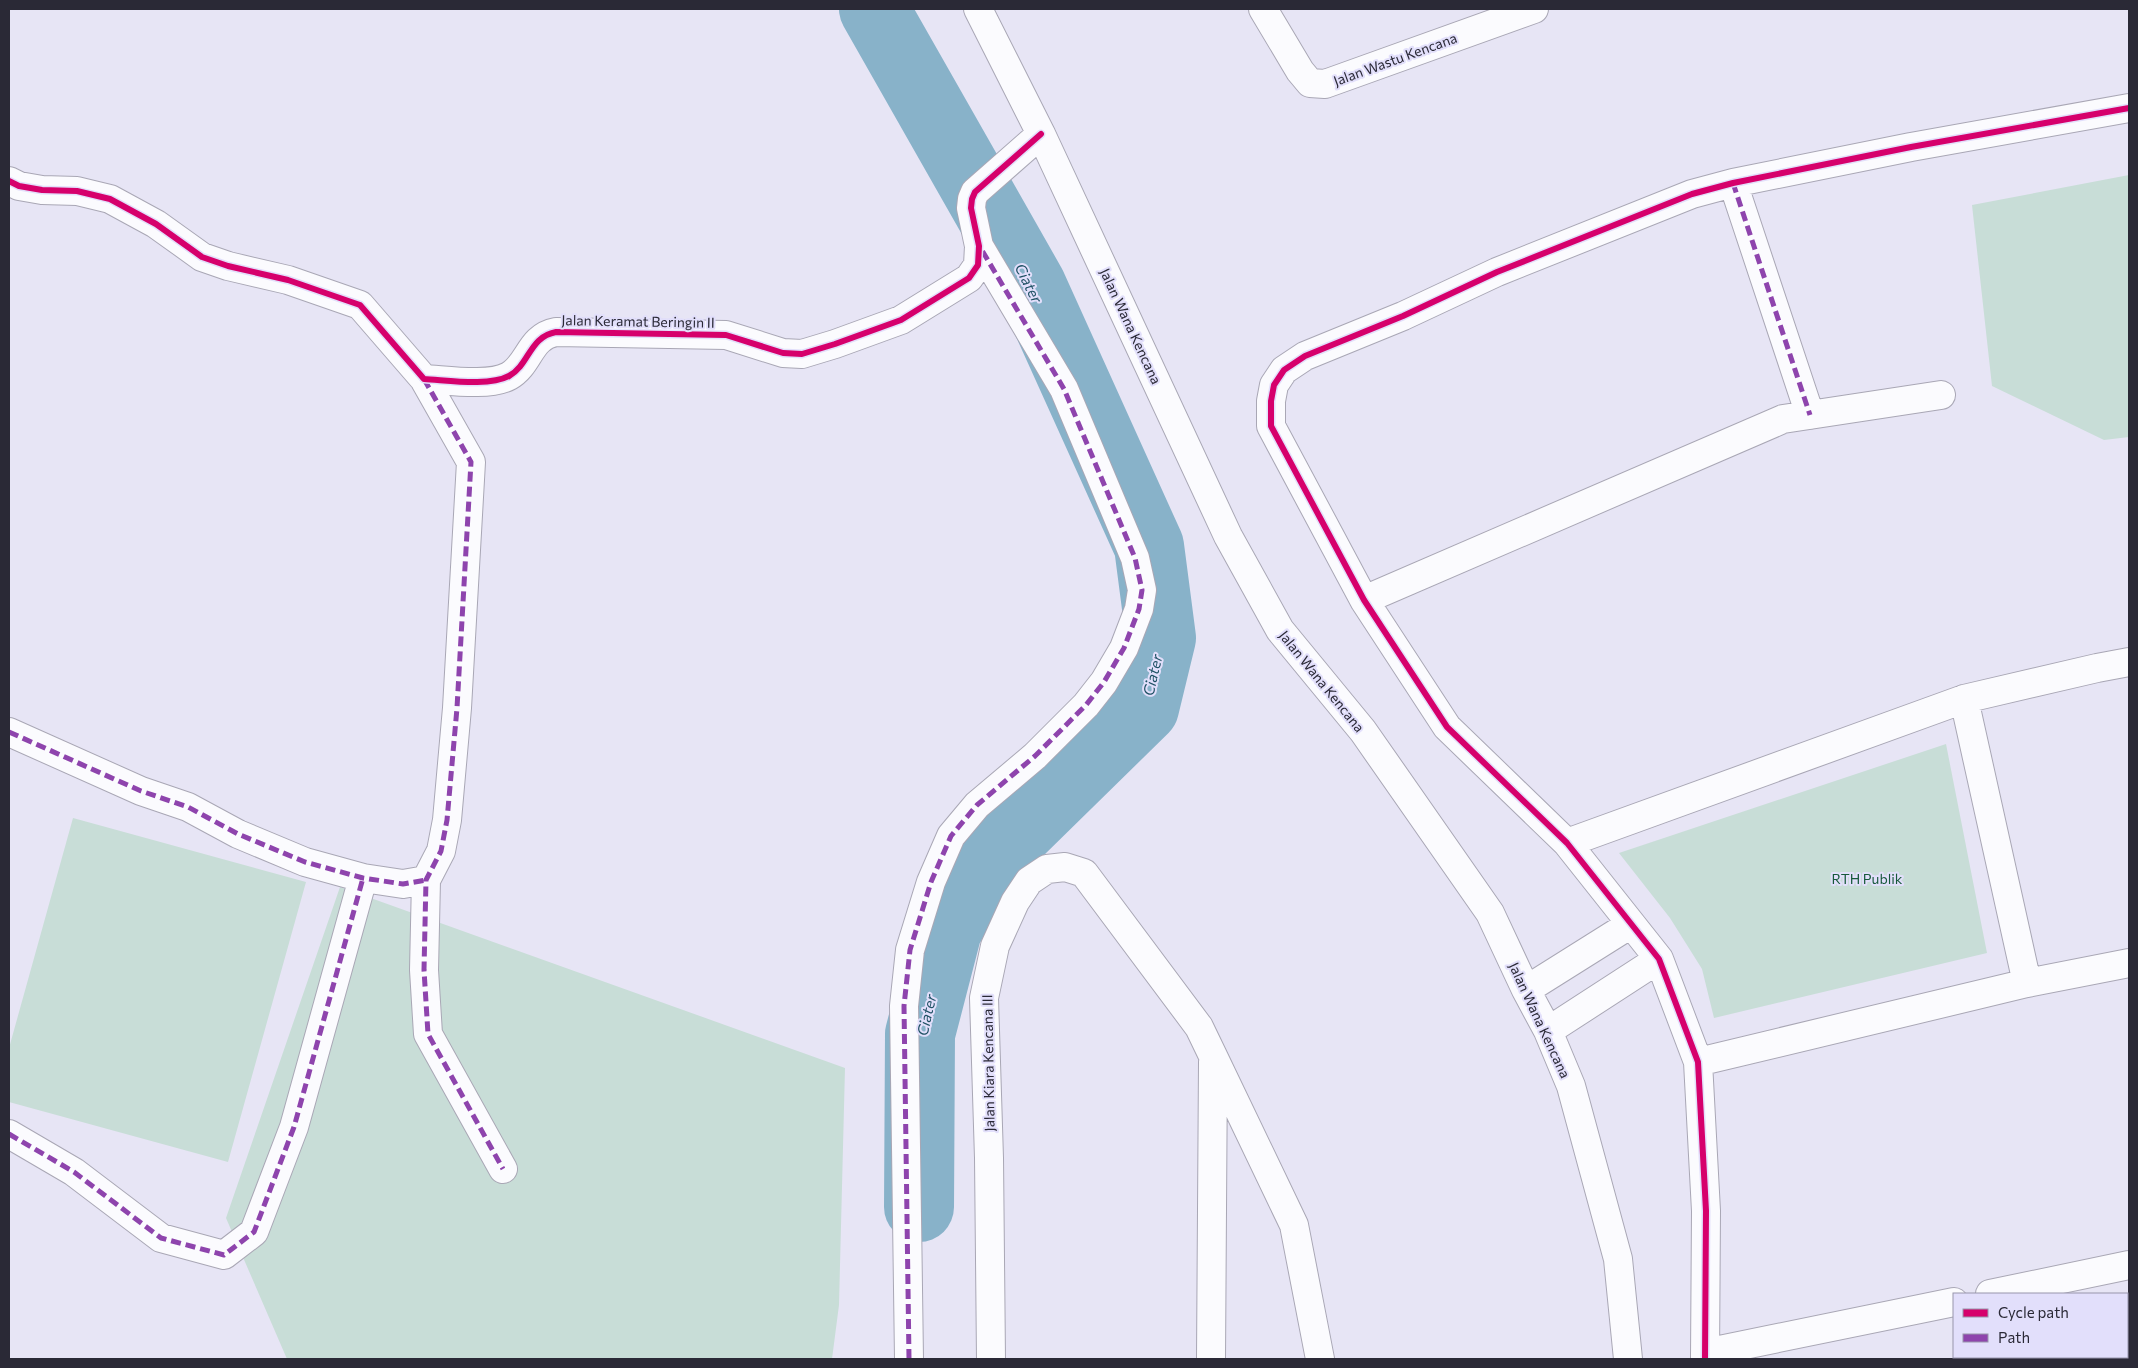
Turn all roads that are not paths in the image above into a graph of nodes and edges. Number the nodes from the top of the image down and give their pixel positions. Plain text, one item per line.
1 (978, 9) edge
2 (1263, 9) edge
3 (1534, 9) edge
4 (2129, 108) edge
5 (1033, 141) junction
6 (9, 181) edge
7 (1733, 183) junction
8 (979, 246) junction
9 (424, 379) junction
10 (1941, 395) dead end
11 (1810, 415) junction
12 (1364, 600) junction
13 (2129, 662) edge
14 (1964, 699) junction
15 (9, 732) edge
16 (1567, 843) junction
17 (363, 878) junction
18 (426, 880) junction
19 (1631, 924) junction
20 (1659, 959) junction
21 (2129, 963) edge
22 (2027, 983) junction
23 (1526, 990) junction
24 (1548, 1030) junction
25 (1213, 1056) junction
26 (1698, 1062) junction
27 (9, 1134) edge
28 (503, 1169) dead end
29 (2129, 1265) edge
30 (1995, 1293) edge
31 (1953, 1302) edge
32 (1705, 1356) edge
33 (908, 1359) edge
34 (991, 1359) edge
35 (1211, 1359) edge
36 (1320, 1359) edge
37 (1628, 1359) edge

1 - 5 street, Jalan Wana Kencana
2 - 3 street, Jalan Wastu Kencana
4 - 7 street
5 - 8 street, Jalan Keramat Beringin II
5 - 23 street, Jalan Wana Kencana
6 - 9 street
7 - 11 street
7 - 12 street
8 - 9 street, Jalan Keramat Beringin II
8 - 33 street
9 - 18 street
10 - 11 street
11 - 12 street
12 - 16 street
13 - 14 street
14 - 16 street
14 - 22 street
15 - 17 street
16 - 19 street
17 - 18 street
17 - 27 street
18 - 28 street
19 - 20 street
19 - 23 street
20 - 24 street
20 - 26 street
21 - 22 street
22 - 26 street
23 - 24 street, Jalan Wana Kencana
24 - 37 street, Jalan Wana Kencana
25 - 34 street, Jalan Kiara Kencana III
25 - 35 street
25 - 36 street, Jalan Kiara Kencana III
26 - 32 street
29 - 30 street
31 - 32 street

